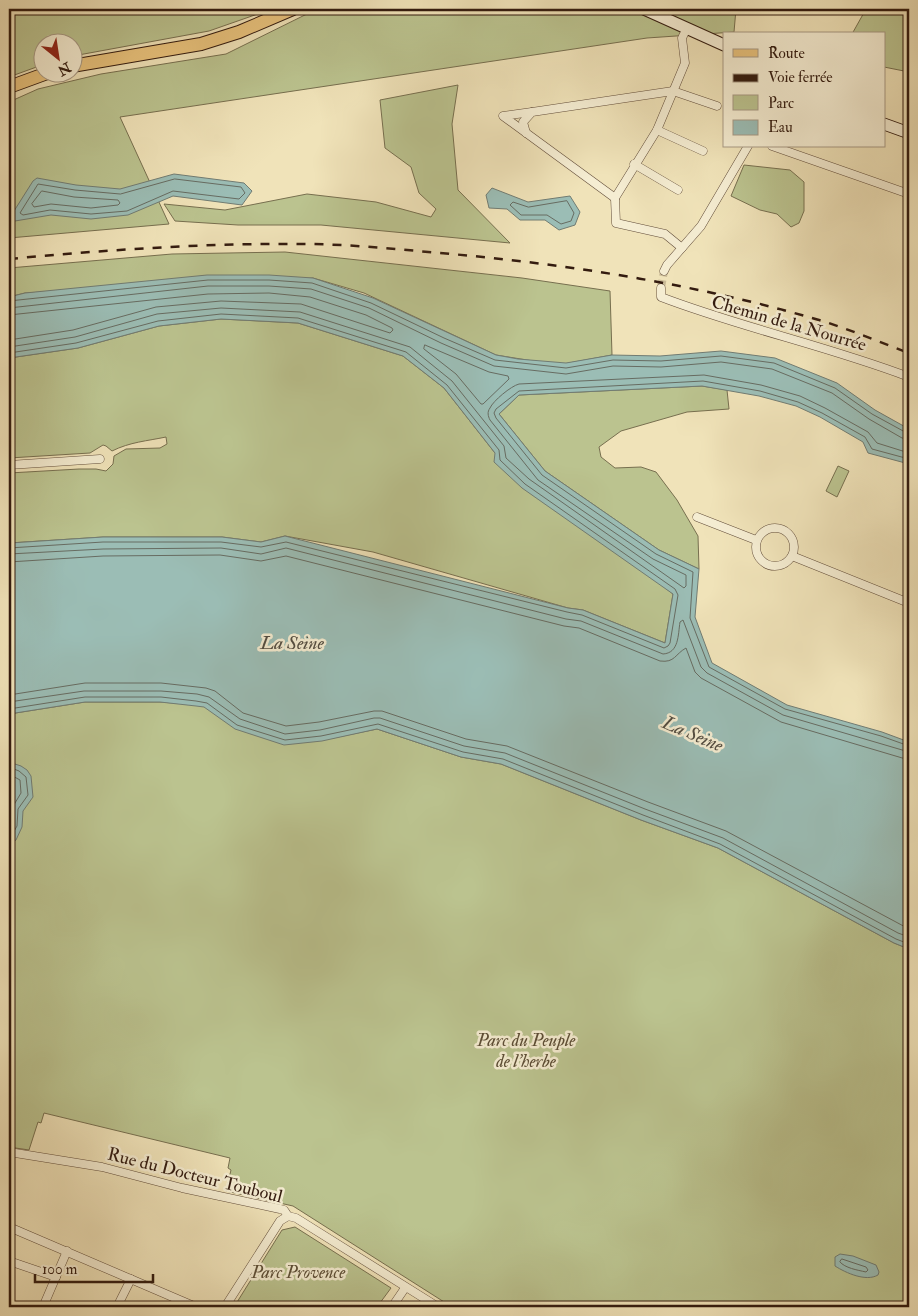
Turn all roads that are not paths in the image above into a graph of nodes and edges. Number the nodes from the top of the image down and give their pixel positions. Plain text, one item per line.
1 (293, 9) edge
2 (644, 9) edge
3 (687, 28) junction
4 (723, 45) edge
5 (82, 64) edge
6 (32, 79) edge
7 (9, 88) edge
8 (673, 91) junction
9 (717, 106) dead end
10 (532, 112) junction
11 (886, 125) edge
12 (657, 130) junction
13 (526, 133) junction
14 (909, 133) edge
15 (747, 148) edge
16 (778, 148) edge
17 (703, 151) dead end
18 (634, 164) junction
19 (678, 190) dead end
20 (909, 194) edge
21 (615, 198) junction
22 (682, 248) junction
23 (664, 271) tunnel mouth
24 (661, 288) dead end
25 (909, 377) edge
26 (100, 459) dead end
27 (9, 465) edge
28 (698, 517) dead end
29 (756, 540) junction
30 (792, 556) junction
31 (909, 603) edge
32 (9, 1152) edge
33 (288, 1216) junction
34 (9, 1227) edge
35 (67, 1251) junction
36 (9, 1261) edge
37 (56, 1278) junction
38 (130, 1279) junction
39 (405, 1288) junction
40 (43, 1307) edge
41 (117, 1307) edge
42 (196, 1307) edge
43 (225, 1307) edge
44 (392, 1307) edge
45 (438, 1307) edge

1 - 5 main road
2 - 3 street
3 - 4 street
3 - 8 street
6 - 7 main road
8 - 9 street
8 - 10 street
8 - 12 street
10 - 13 street
10 - 13 street
11 - 14 street
12 - 17 street
12 - 18 street
13 - 21 street
15 - 22 street
16 - 20 street
18 - 19 street
18 - 21 street
21 - 22 street
22 - 23 street
24 - 25 street, Chemin de la Nourrée
26 - 27 street
28 - 29 street
29 - 30 street
29 - 30 street
30 - 31 street
32 - 33 street, Rue du Docteur Touboul
33 - 39 street, Rue du Docteur Touboul
33 - 43 street
34 - 35 street
35 - 37 street
35 - 38 street
36 - 37 street
37 - 40 street
38 - 41 street
38 - 42 street
39 - 44 street
39 - 45 street, Rue du Docteur Touboul

